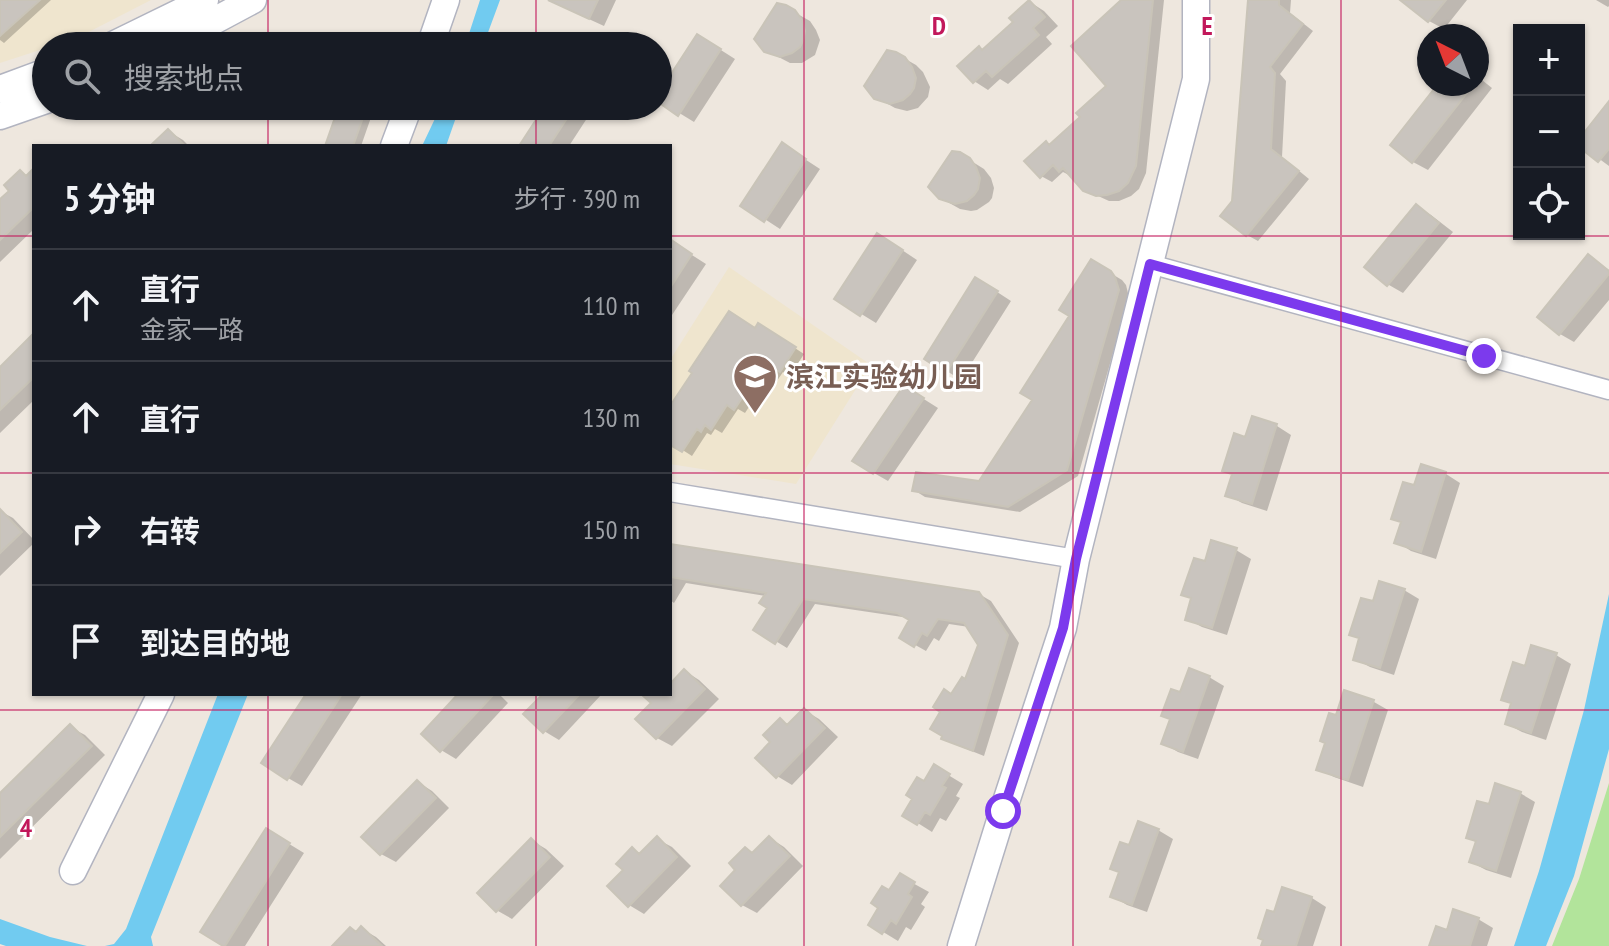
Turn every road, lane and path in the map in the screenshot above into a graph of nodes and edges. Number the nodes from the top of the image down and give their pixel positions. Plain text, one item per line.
1 (205, 0) edge
2 (253, 0) edge
3 (446, 0) edge
4 (1196, 0) edge
5 (140, 32) edge
6 (193, 32) edge
7 (435, 32) edge
8 (32, 77) edge
9 (0, 89) edge
10 (32, 105) edge
11 (0, 116) edge
12 (404, 120) edge
13 (395, 144) edge
14 (1150, 264) junction
15 (1609, 390) edge
16 (672, 492) edge
17 (1076, 559) junction
18 (160, 696) edge
19 (73, 871) dead end
20 (961, 946) edge

1 - 5 street
2 - 6 street
3 - 7 street
4 - 14 street
8 - 9 street
10 - 11 street
12 - 13 street
14 - 15 street
14 - 17 street
16 - 17 street
17 - 20 street
18 - 19 street

